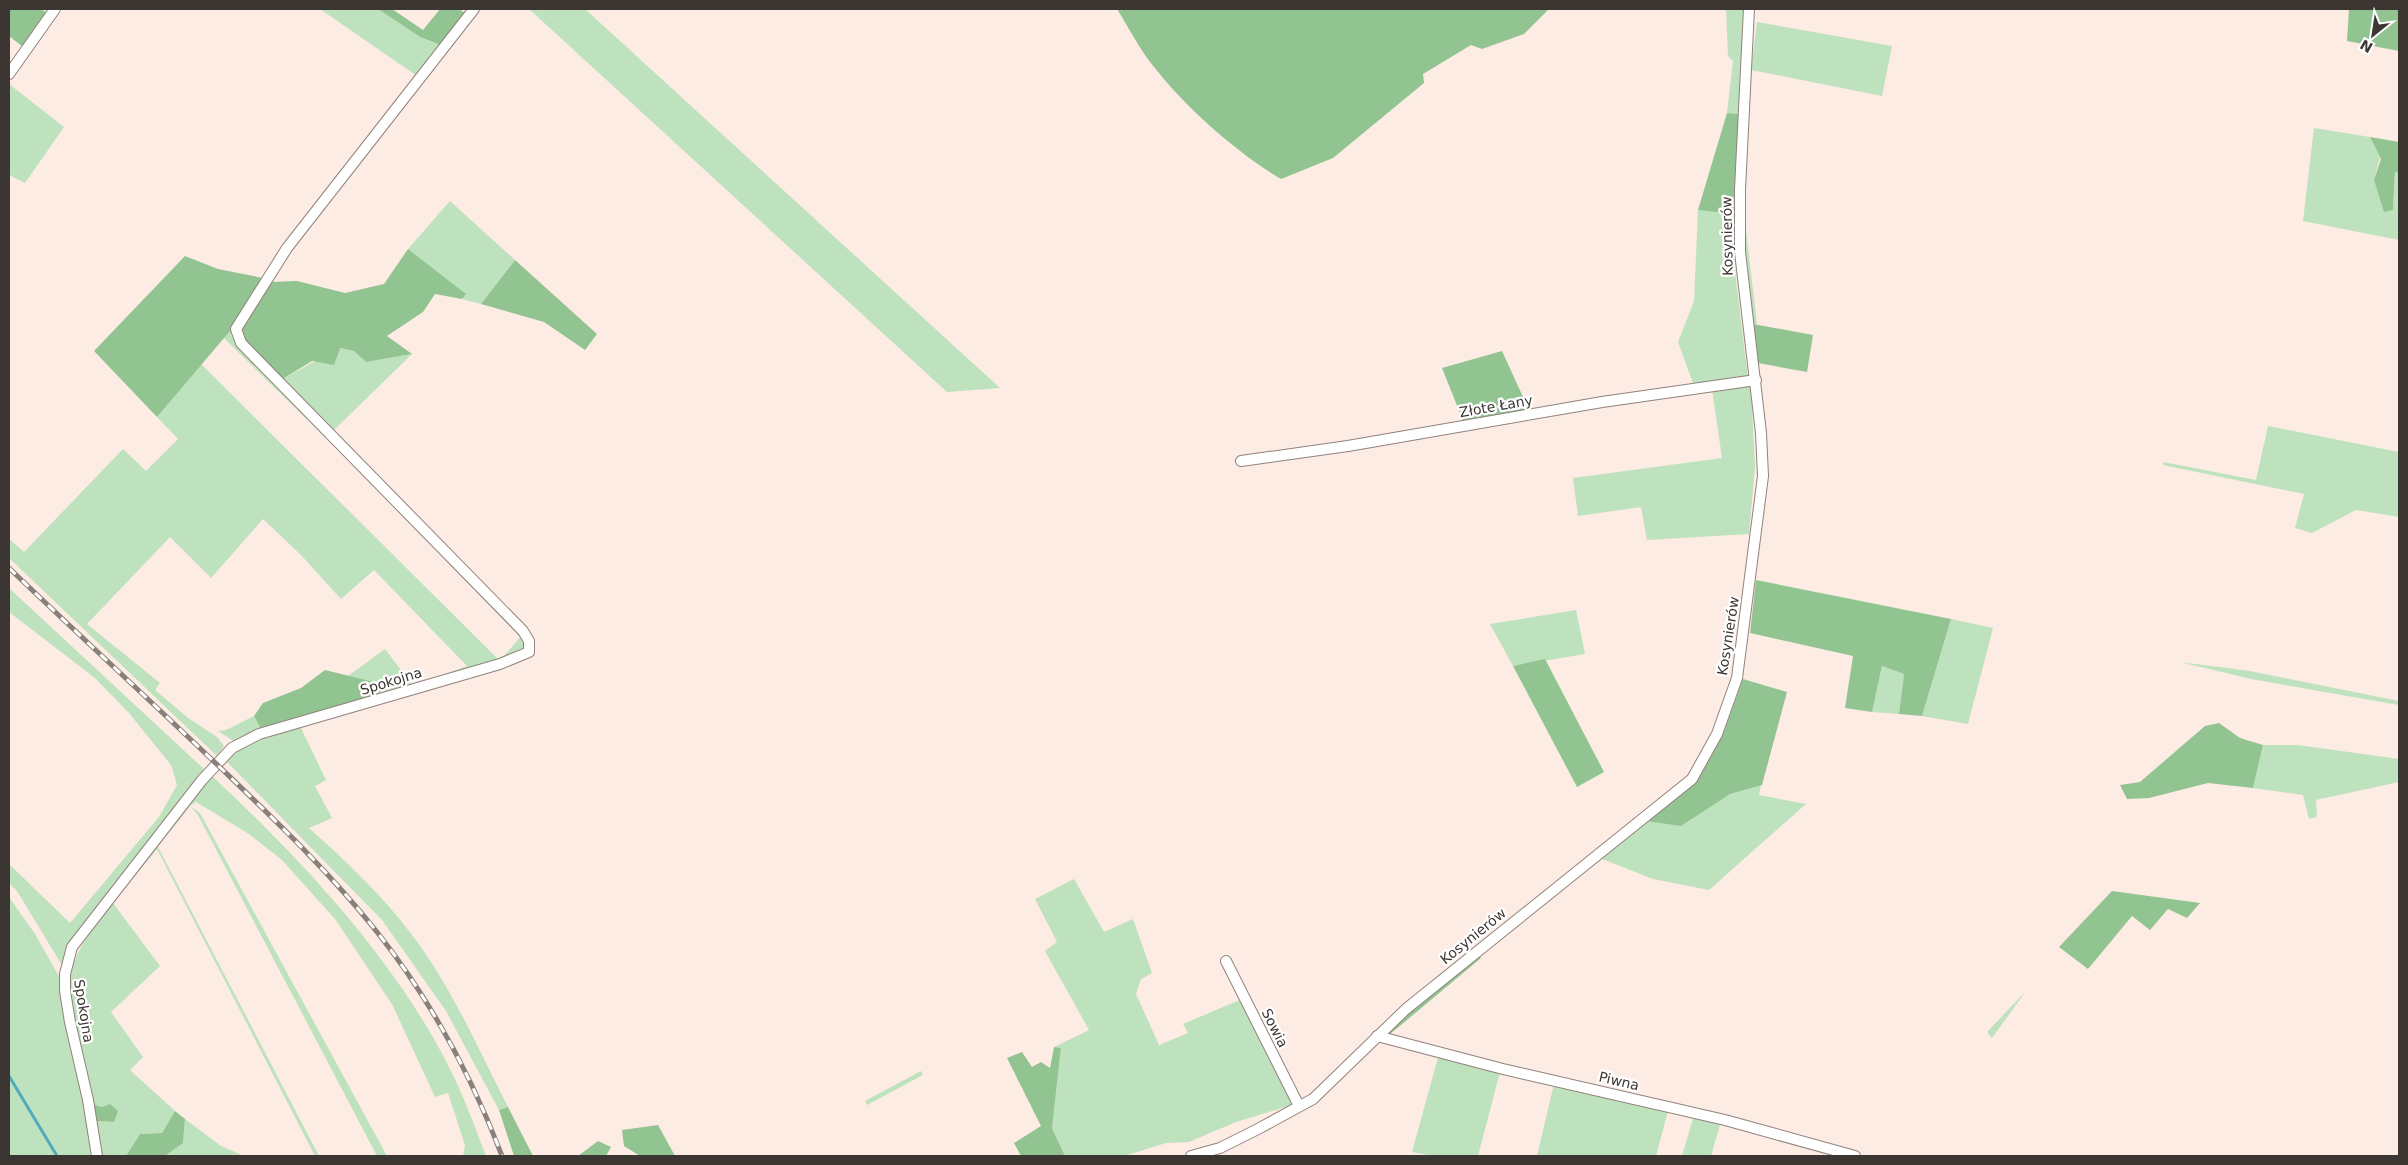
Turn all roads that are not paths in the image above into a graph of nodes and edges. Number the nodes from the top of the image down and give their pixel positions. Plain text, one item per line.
1 (54, 9) edge
2 (474, 9) edge
3 (1749, 9) edge
4 (9, 74) edge
5 (1756, 380) junction
6 (1241, 461) dead end
7 (1226, 961) dead end
8 (1376, 1036) junction
9 (1299, 1106) junction
10 (97, 1156) edge
11 (1191, 1156) edge
12 (1854, 1156) edge

1 - 4 street
2 - 10 street, Spokojna
3 - 5 street, Kosynierów
5 - 6 street, Złote Łany
5 - 8 street, Kosynierów
7 - 9 street, Sowia
8 - 9 street, Kosynierów
8 - 12 street, Piwna
9 - 11 street, Kosynierów

